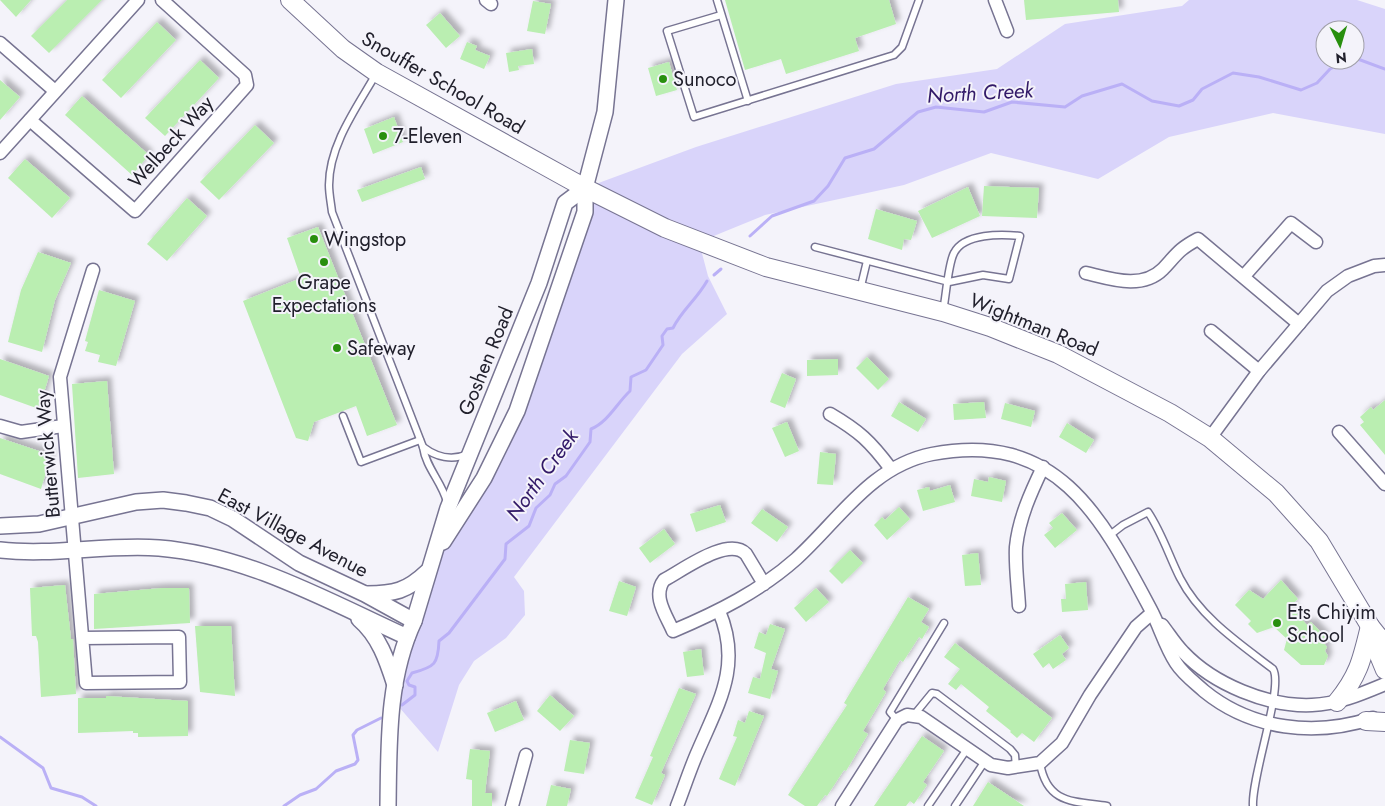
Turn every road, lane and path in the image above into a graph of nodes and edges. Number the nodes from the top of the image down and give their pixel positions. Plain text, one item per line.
1 (138, 0) edge
2 (162, 0) edge
3 (290, 0) edge
4 (616, 0) edge
5 (717, 0) edge
6 (919, 0) edge
7 (994, 0) edge
8 (721, 15) junction
9 (1007, 31) dead end
10 (0, 43) edge
11 (377, 73) junction
12 (54, 91) junction
13 (748, 101) junction
14 (30, 120) junction
15 (0, 153) edge
16 (585, 188) junction
17 (1316, 242) dead end
18 (815, 247) dead end
19 (867, 261) junction
20 (1385, 265) edge
21 (93, 270) dead end
22 (1086, 273) dead end
23 (1244, 276) junction
24 (949, 282) junction
25 (860, 291) junction
26 (943, 312) junction
27 (1299, 324) junction
28 (1210, 331) dead end
29 (1259, 371) junction
30 (830, 414) dead end
31 (343, 416) dead end
32 (0, 426) edge
33 (63, 426) junction
34 (1339, 432) dead end
35 (1210, 438) junction
36 (420, 440) junction
37 (423, 447) junction
38 (471, 453) junction
39 (1043, 466) junction
40 (891, 469) junction
41 (1385, 484) edge
42 (448, 508) junction
43 (72, 517) junction
44 (0, 526) edge
45 (1110, 535) junction
46 (0, 550) edge
47 (73, 550) junction
48 (434, 556) junction
49 (428, 571) junction
50 (764, 584) junction
51 (365, 594) junction
52 (1019, 606) dead end
53 (350, 611) junction
54 (719, 611) junction
55 (1152, 613) junction
56 (414, 621) junction
57 (944, 623) dead end
58 (1380, 635) edge
59 (407, 637) junction
60 (84, 638) junction
61 (1385, 670) edge
62 (1385, 684) edge
63 (395, 685) junction
64 (1273, 700) junction
65 (1337, 702) junction
66 (1385, 714) edge
67 (914, 715) junction
68 (897, 720) junction
69 (1366, 721) junction
70 (1385, 722) edge
71 (1267, 723) junction
72 (967, 749) junction
73 (526, 754) dead end
74 (985, 761) junction
75 (1040, 763) junction
76 (1016, 768) junction
77 (388, 806) edge
78 (512, 806) edge
79 (677, 806) edge
80 (842, 806) edge
81 (928, 806) edge
82 (954, 806) edge
83 (1107, 806) edge
84 (1253, 806) edge

1 - 12 street
2 - 14 street, Welbeck Way
3 - 11 main road, Snouffer School Road
4 - 16 street, Goshen Road
5 - 8 lane
6 - 13 lane
7 - 9 street
8 - 13 lane
8 - 13 lane
10 - 12 street
11 - 16 main road, Snouffer School Road
11 - 36 lane
12 - 14 street
14 - 15 street
16 - 25 main road, Wightman Road
16 - 38 street, Goshen Road
16 - 48 street, Goshen Road
17 - 23 street
18 - 19 lane
19 - 24 lane
19 - 25 lane
20 - 27 street
21 - 33 street, Butterwick Way
22 - 23 street
23 - 27 street
24 - 24 lane
24 - 26 lane
25 - 26 main road, Wightman Road
26 - 35 main road, Wightman Road
27 - 29 street
28 - 29 street
29 - 35 street
30 - 40 street
31 - 36 lane
32 - 33 street
33 - 43 street, Butterwick Way
34 - 41 street
35 - 58 main road, Wightman Road
36 - 37 lane
37 - 38 lane
37 - 42 lane
38 - 42 street, Goshen Road
39 - 40 street
39 - 45 street
39 - 52 street
40 - 50 street
42 - 48 street, Goshen Road
43 - 44 street, East Village Avenue
43 - 47 street, Butterwick Way
43 - 51 street, East Village Avenue
45 - 55 street
45 - 64 lane
46 - 47 street
47 - 53 street
47 - 60 street, Butterwick Way
48 - 49 street, Goshen Road
49 - 51 street
49 - 56 street, Goshen Road
50 - 54 street
50 - 54 street
51 - 56 street, East Village Avenue
53 - 59 street
53 - 63 street
54 - 79 street
55 - 64 street
55 - 71 street
55 - 75 street
56 - 59 street, Goshen Road
57 - 68 lane
58 - 61 main road, Wightman Road
58 - 65 main road
59 - 63 street, Goshen Road
60 - 60 street, Butterwick Way
62 - 65 street
63 - 77 street, Goshen Road
64 - 65 street
64 - 71 lane
66 - 69 street
67 - 68 street
67 - 72 street
67 - 76 lane
68 - 80 street
69 - 70 main road
69 - 71 street
71 - 84 lane
72 - 74 street
72 - 81 lane
73 - 78 street
74 - 76 street
74 - 82 lane
75 - 76 street
75 - 83 lane

